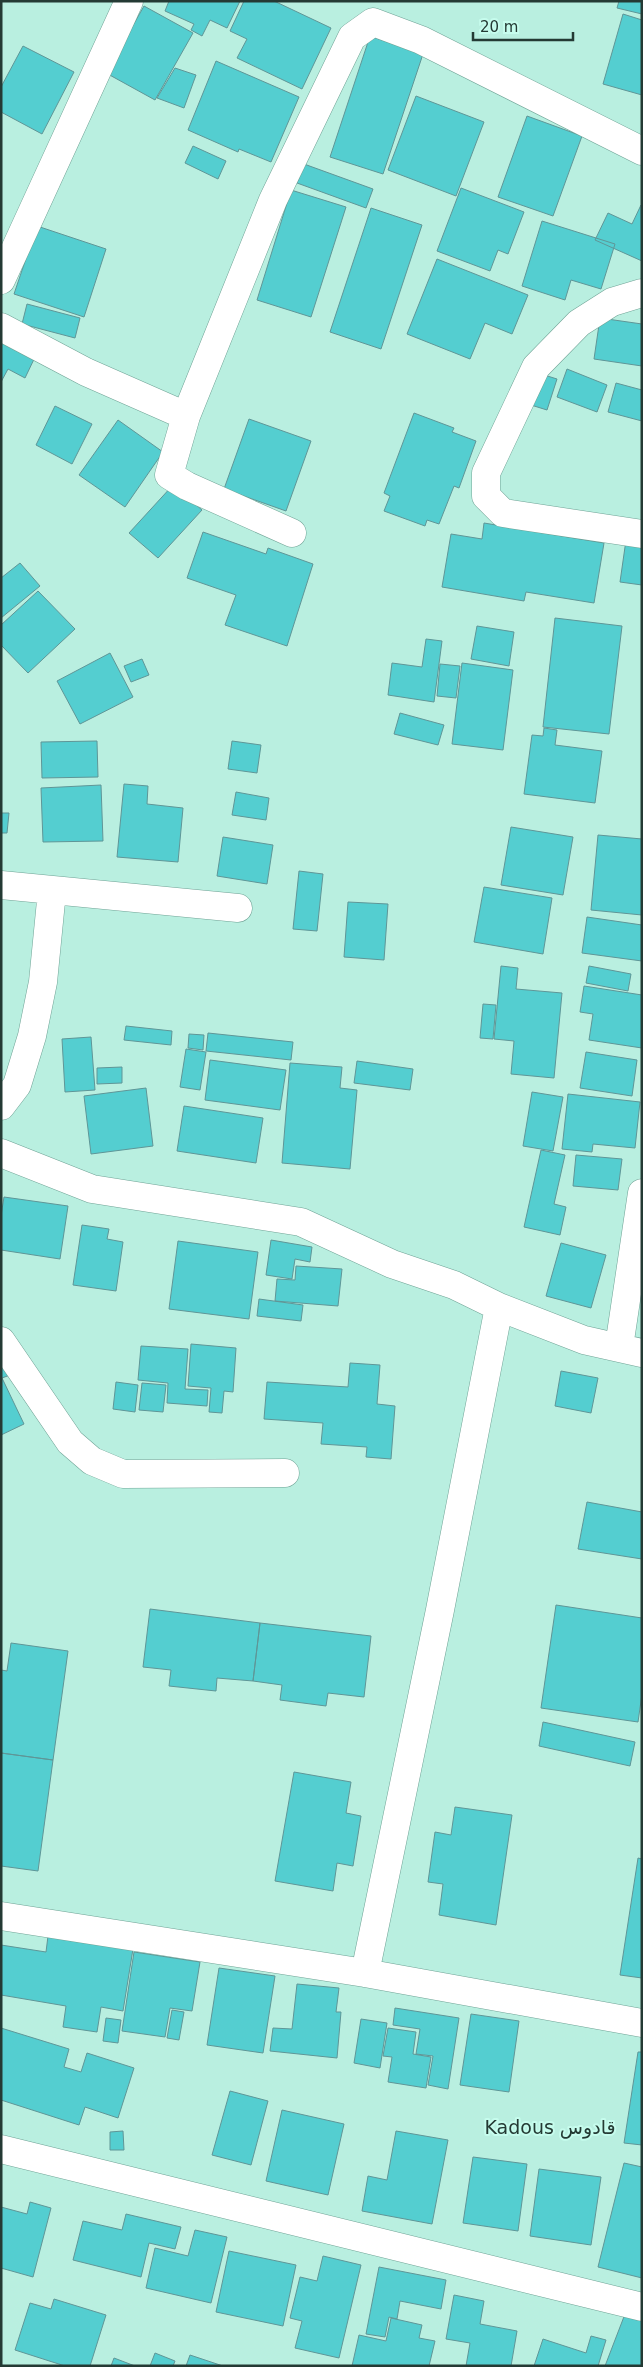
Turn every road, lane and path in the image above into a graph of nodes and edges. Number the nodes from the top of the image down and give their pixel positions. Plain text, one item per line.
1 (129, 1) edge
2 (642, 151) edge
3 (1, 280) edge
4 (642, 293) edge
5 (1, 327) edge
6 (186, 416) junction
7 (292, 534) dead end
8 (642, 534) edge
9 (1, 886) edge
10 (52, 891) junction
11 (238, 908) dead end
12 (1, 1106) edge
13 (1, 1153) edge
14 (642, 1194) edge
15 (499, 1307) junction
16 (1, 1341) edge
17 (630, 1350) edge
18 (284, 1473) dead end
19 (1, 1916) edge
20 (365, 1972) junction
21 (642, 2023) edge
22 (1, 2149) edge
23 (642, 2307) edge

1 - 3 street
2 - 6 street
4 - 8 street
5 - 6 street
6 - 7 street
9 - 10 street
10 - 11 street
10 - 12 street
13 - 15 street
14 - 17 street
15 - 17 street
15 - 20 street
16 - 18 street
19 - 20 street
20 - 21 street
22 - 23 street

